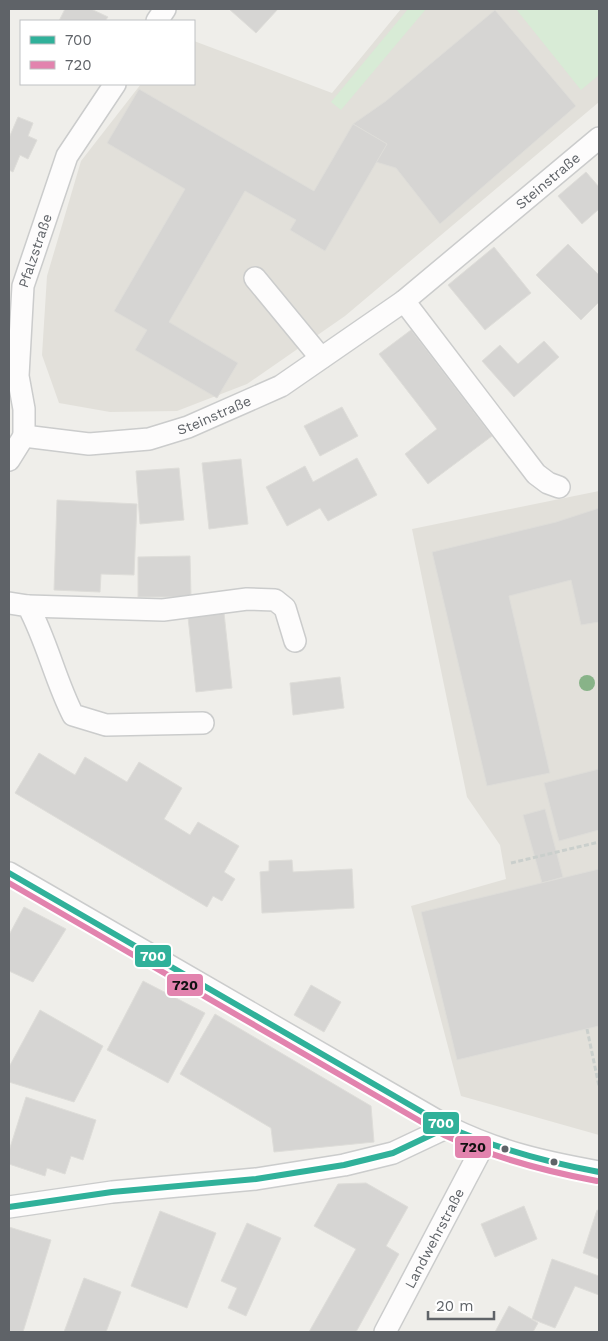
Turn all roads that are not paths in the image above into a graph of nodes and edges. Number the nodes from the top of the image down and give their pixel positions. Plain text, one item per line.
1 (165, 9) edge
2 (158, 20) edge
3 (114, 85) edge
4 (599, 138) edge
5 (255, 278) dead end
6 (404, 301) junction
7 (321, 358) junction
8 (13, 374) edge
9 (24, 436) junction
10 (9, 460) edge
11 (560, 487) dead end
12 (18, 604) edge
13 (295, 641) dead end
14 (204, 723) dead end
15 (9, 873) edge
16 (448, 1126) junction
17 (484, 1144) junction
18 (599, 1172) edge
19 (9, 1207) edge
20 (385, 1332) edge

1 - 2 street
3 - 8 street, Pfalzstraße
4 - 6 street, Steinstraße
5 - 7 street
6 - 7 street, Steinstraße
6 - 11 street
7 - 9 street, Steinstraße
8 - 9 street, Pfalzstraße
9 - 10 street
12 - 13 street
12 - 14 street
15 - 16 street
16 - 17 street
16 - 19 street
17 - 18 street
17 - 20 street, Landwehrstraße

